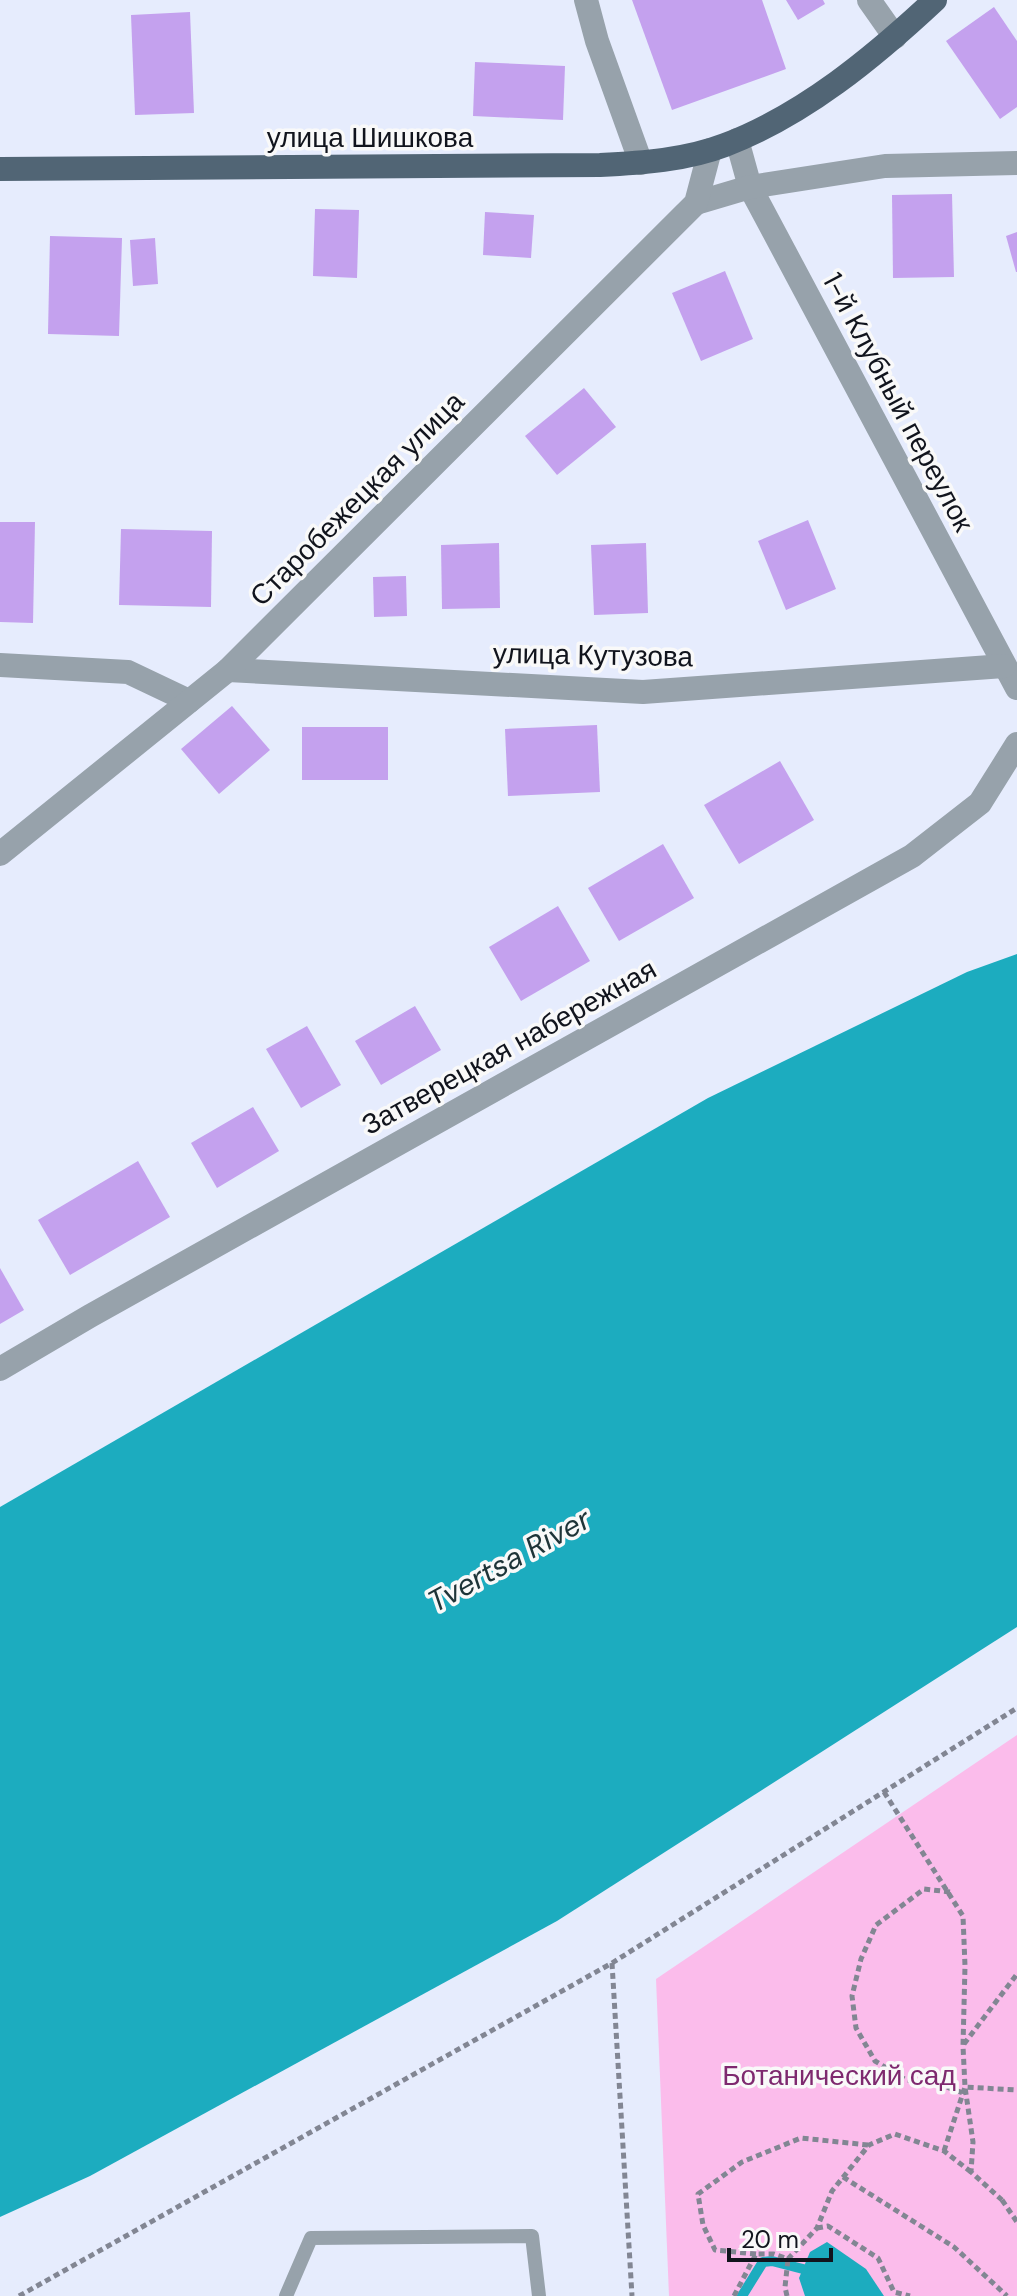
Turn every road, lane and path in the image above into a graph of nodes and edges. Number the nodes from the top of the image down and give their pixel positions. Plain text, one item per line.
1 (586, 0) edge
2 (869, 0) edge
3 (935, 0) edge
4 (895, 37) junction
5 (737, 140) junction
6 (710, 150) junction
7 (641, 163) junction
8 (1017, 163) edge
9 (0, 169) edge
10 (750, 187) junction
11 (696, 203) junction
12 (0, 665) edge
13 (1004, 666) junction
14 (228, 670) junction
15 (1017, 688) edge
16 (189, 701) junction
17 (1017, 744) edge
18 (0, 854) edge
19 (0, 1369) edge
20 (1017, 1708) edge
21 (884, 1792) junction
22 (950, 1892) junction
23 (612, 1963) junction
24 (1017, 1974) edge
25 (963, 2046) junction
26 (964, 2090) junction
27 (1017, 2090) edge
28 (869, 2145) junction
29 (944, 2151) junction
30 (971, 2172) junction
31 (843, 2177) junction
32 (1017, 2222) edge
33 (817, 2228) junction
34 (756, 2254) junction
35 (788, 2259) junction
36 (19, 2296) edge
37 (286, 2296) edge
38 (539, 2296) edge
39 (632, 2296) edge
40 (734, 2296) edge
41 (787, 2296) edge
42 (910, 2296) edge
43 (1007, 2296) edge

1 - 7 street
2 - 4 street
3 - 4 main road
4 - 5 main road
5 - 6 main road, улица Шишкова
5 - 10 street, 1-й Клубный переулок
6 - 7 main road, улица Шишкова
6 - 11 street
7 - 9 main road, улица Шишкова
8 - 10 street
10 - 11 street
10 - 13 street, 1-й Клубный переулок
11 - 14 street, Старобежецкая улица
12 - 16 street
13 - 14 street, улица Кутузова
13 - 15 street, 1-й Клубный переулок
14 - 16 street, Старобежецкая улица
16 - 18 street, Старобежецкая улица
17 - 19 street, Затверецкая набережная
20 - 21 path
21 - 22 path
21 - 23 path
22 - 25 path
22 - 26 path
23 - 36 path
23 - 39 path
24 - 25 path
25 - 26 path
26 - 27 path
26 - 29 path
26 - 30 path
28 - 29 path
28 - 31 path
28 - 34 path
29 - 30 path
30 - 32 path
31 - 33 path
31 - 43 path
33 - 35 path
33 - 42 path
34 - 35 path
34 - 40 path
35 - 41 path
37 - 38 lane

